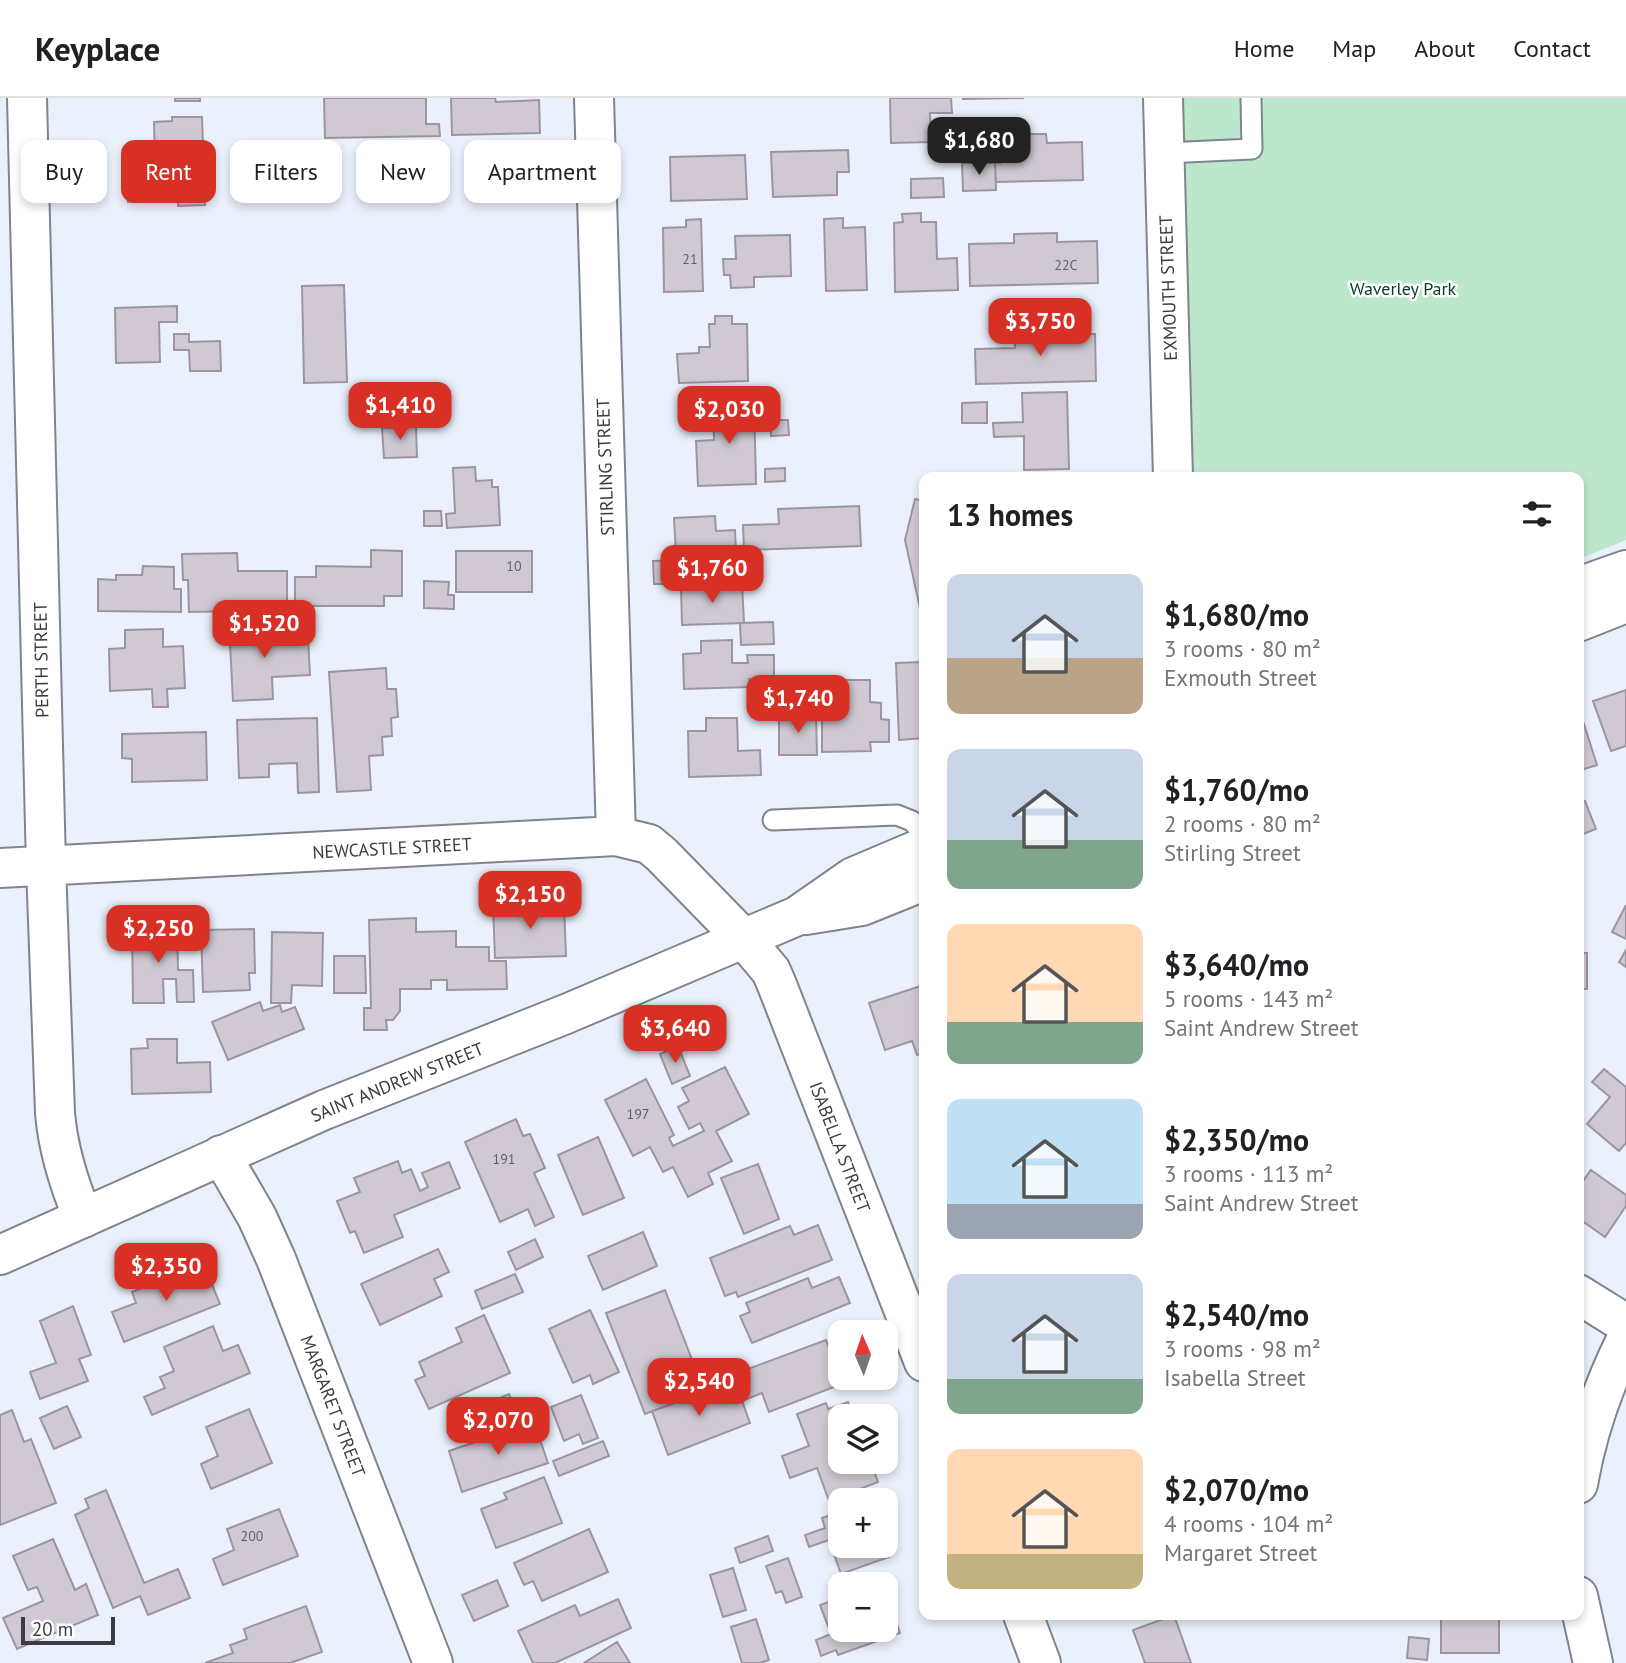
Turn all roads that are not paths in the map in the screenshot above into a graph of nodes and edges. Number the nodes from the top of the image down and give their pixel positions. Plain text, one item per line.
1 (27, 98) edge
2 (594, 98) edge
3 (1163, 98) edge
4 (1251, 98) edge
5 (1165, 153) junction
6 (1173, 472) edge
7 (1626, 569) edge
8 (1584, 585) edge
9 (1626, 603) edge
10 (1584, 620) edge
11 (773, 820) dead end
12 (919, 829) edge
13 (617, 836) junction
14 (919, 849) edge
15 (46, 866) junction
16 (0, 868) edge
17 (919, 883) edge
18 (797, 916) junction
19 (744, 939) junction
20 (221, 1155) junction
21 (83, 1218) junction
22 (0, 1255) edge
23 (1584, 1298) edge
24 (1626, 1324) edge
25 (1626, 1340) edge
26 (919, 1349) edge
27 (1584, 1457) edge
28 (1025, 1620) edge
29 (1583, 1620) edge
30 (433, 1663) edge
31 (1041, 1663) edge
32 (1593, 1663) edge

1 - 15 street, PERTH STREET
2 - 13 street, STIRLING STREET
3 - 5 street, EXMOUTH STREET
4 - 5 lane
5 - 6 street, EXMOUTH STREET
7 - 8 street
9 - 10 street
11 - 12 lane
13 - 15 street, NEWCASTLE STREET
13 - 19 street, NEWCASTLE STREET
14 - 18 street, SAINT ANDREW STREET
15 - 16 street, NEWCASTLE STREET
15 - 21 street, PERTH STREET
17 - 18 street, SAINT ANDREW STREET
18 - 19 street, SAINT ANDREW STREET
19 - 20 street, SAINT ANDREW STREET
19 - 26 street, ISABELLA STREET
20 - 21 street, SAINT ANDREW STREET
20 - 30 street, MARGARET STREET
21 - 22 street, SAINT ANDREW STREET
23 - 24 street
25 - 27 street
28 - 31 street
29 - 32 street

